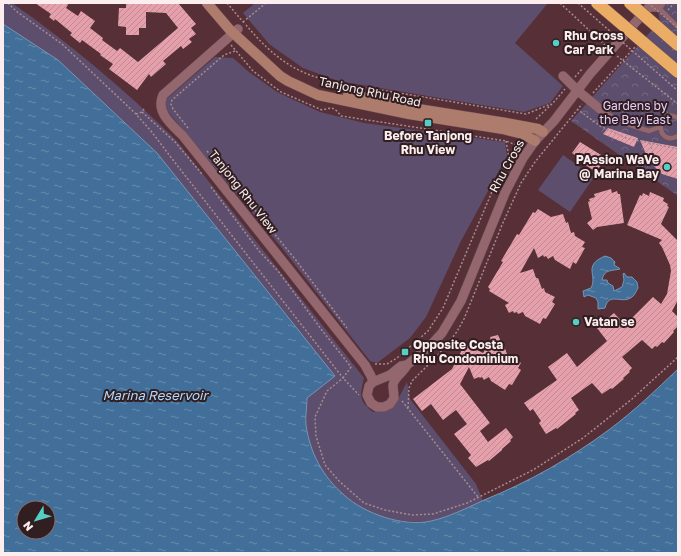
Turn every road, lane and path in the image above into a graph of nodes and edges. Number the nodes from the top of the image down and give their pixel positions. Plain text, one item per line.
1 (207, 3) edge
2 (216, 3) edge
3 (227, 3) edge
4 (266, 3) edge
5 (578, 3) edge
6 (597, 3) edge
7 (630, 3) edge
8 (652, 5) edge
9 (238, 28) junction
10 (678, 28) edge
11 (678, 45) edge
12 (235, 51) dead end
13 (622, 60) dead end
14 (678, 72) edge
15 (564, 76) dead end
16 (578, 90) junction
17 (678, 90) edge
18 (588, 99) junction
19 (553, 103) dead end
20 (144, 109) dead end
21 (577, 109) junction
22 (600, 109) joint
23 (142, 112) junction
24 (136, 114) dead end
25 (526, 114) junction
26 (530, 117) dead end
27 (678, 118) edge
28 (384, 122) dead end
29 (660, 128) junction
30 (543, 132) junction
31 (192, 133) dead end
32 (678, 136) edge
33 (506, 141) junction
34 (535, 141) junction
35 (650, 143) junction
36 (516, 145) dead end
37 (678, 149) edge
38 (207, 151) dead end
39 (509, 157) dead end
40 (666, 171) dead end
41 (202, 175) dead end
42 (210, 184) dead end
43 (350, 331) dead end
44 (407, 365) junction
45 (373, 382) junction
46 (394, 392) junction
47 (371, 403) junction
48 (408, 408) junction
49 (478, 497) dead end

1 - 9 street, Tanjong Rhu Road
2 - 9 street, Tanjong Rhu Road
3 - 9 path
4 - 9 path
5 - 17 path, bridge
6 - 14 highway, bridge
7 - 11 highway, bridge
8 - 10 lane
8 - 10 path, bridge
8 - 16 street, Rhu Cross
9 - 25 path
9 - 30 street, Tanjong Rhu Road
9 - 34 street, Tanjong Rhu Road
9 - 45 street, Tanjong Rhu View
12 - 31 path
13 - 18 path
15 - 16 street
16 - 18 street
16 - 30 street, Rhu Cross
18 - 21 path
18 - 22 street
19 - 25 path
20 - 23 path
21 - 35 path
21 - 48 path
22 - 29 lane
23 - 24 path
23 - 41 path
25 - 26 path
27 - 29 lane
28 - 33 path
29 - 32 lane
30 - 34 street, Rhu Cross
33 - 36 path
33 - 39 path
34 - 44 street, Rhu Cross
35 - 37 path
35 - 40 path
38 - 43 path
42 - 47 path
44 - 45 street, Rhu Cross
44 - 46 street, Rhu Cross
45 - 47 street
46 - 47 street, Rhu Cross
46 - 48 path
48 - 49 path

